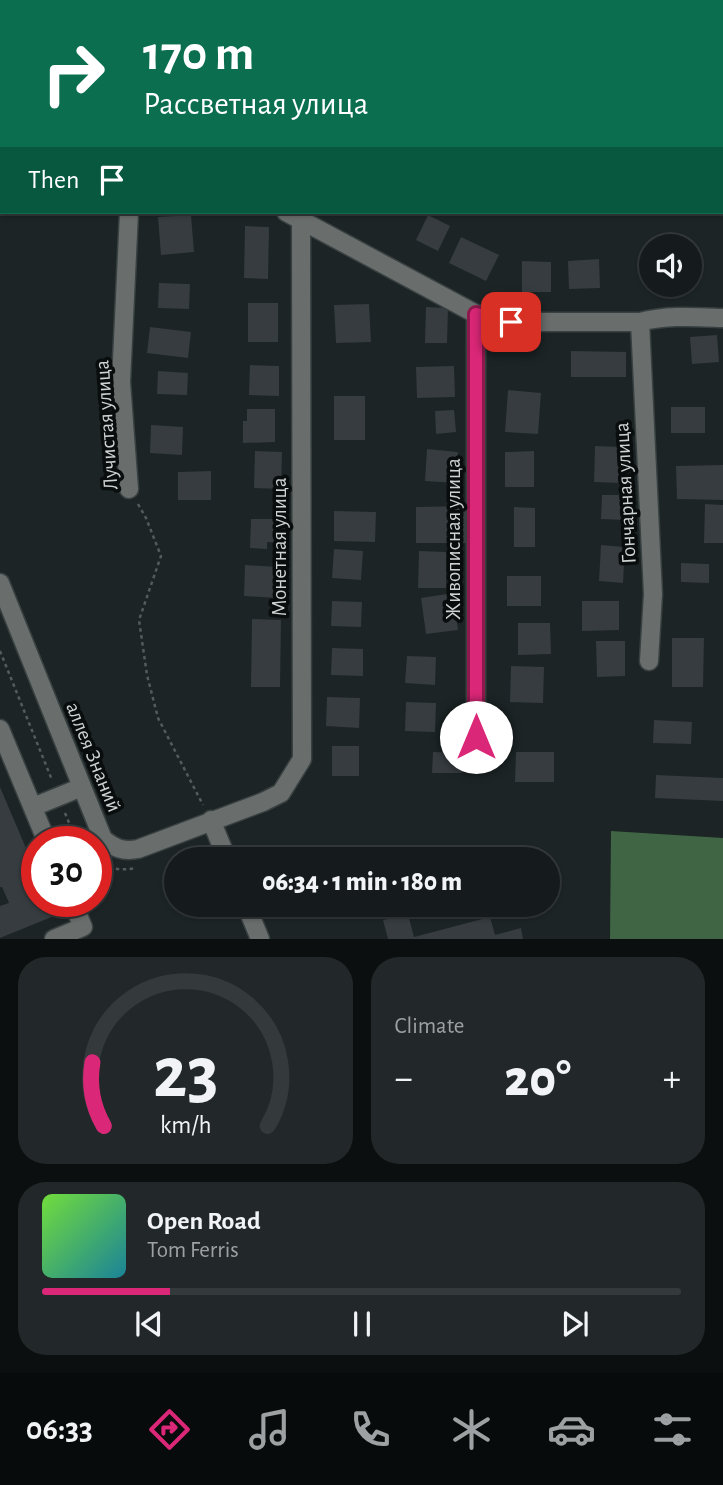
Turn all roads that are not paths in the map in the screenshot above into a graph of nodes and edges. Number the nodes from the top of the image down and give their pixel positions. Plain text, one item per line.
1 (129, 214) edge
2 (294, 216) edge
3 (476, 314) junction
4 (723, 318) edge
5 (640, 322) junction
6 (129, 489) road end
7 (0, 583) edge
8 (649, 661) dead end
9 (1, 735) edge
10 (476, 763) dead end
11 (82, 787) junction
12 (33, 807) junction
13 (211, 820) junction
14 (41, 826) edge
15 (222, 847) edge
16 (79, 917) edge
17 (251, 917) edge
18 (54, 939) edge
19 (260, 939) edge

1 - 6 street, Лучистая улица
2 - 3 street
2 - 13 street, Монетная улица
3 - 5 street
3 - 10 street, Живописная улица
4 - 5 street
5 - 8 street, Гончарная улица
7 - 11 street, аллея Знаний
9 - 12 street
11 - 12 street
11 - 13 street, аллея Знаний
12 - 14 street
13 - 15 street
16 - 18 street
17 - 19 street

